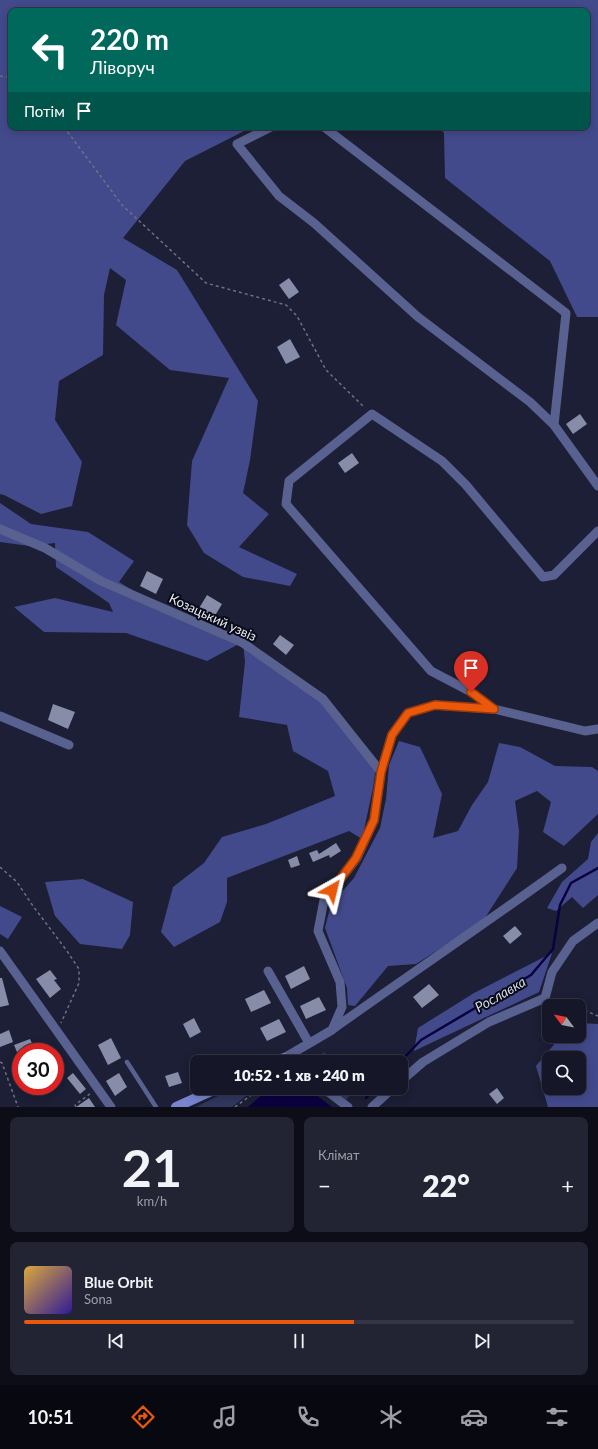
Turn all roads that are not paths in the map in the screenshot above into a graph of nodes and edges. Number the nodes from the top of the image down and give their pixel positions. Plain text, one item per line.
1 (265, 130) edge
2 (328, 130) edge
3 (554, 425) junction
4 (598, 486) edge
5 (0, 529) edge
6 (598, 532) edge
7 (494, 709) junction
8 (0, 716) edge
9 (598, 730) edge
10 (69, 745) dead end
11 (381, 772) junction
12 (562, 868) dead end
13 (598, 923) edge
14 (0, 951) edge
15 (268, 971) dead end
16 (332, 1030) junction
17 (310, 1043) junction
18 (292, 1055) edge
19 (127, 1062) dead end
20 (408, 1075) edge
21 (203, 1095) edge
22 (332, 1095) edge
23 (386, 1095) edge
24 (111, 1107) edge
25 (156, 1107) edge
26 (176, 1107) edge
27 (348, 1107) edge
28 (372, 1107) edge

1 - 3 street
2 - 3 street
3 - 4 street
5 - 11 street, Козацький узвіз
6 - 7 street
7 - 9 street
7 - 11 street
8 - 10 street
11 - 16 street
12 - 16 street
13 - 20 street
14 - 24 street
15 - 17 street
16 - 17 street
17 - 18 street
19 - 25 lane
21 - 26 street
22 - 27 street
23 - 28 street

